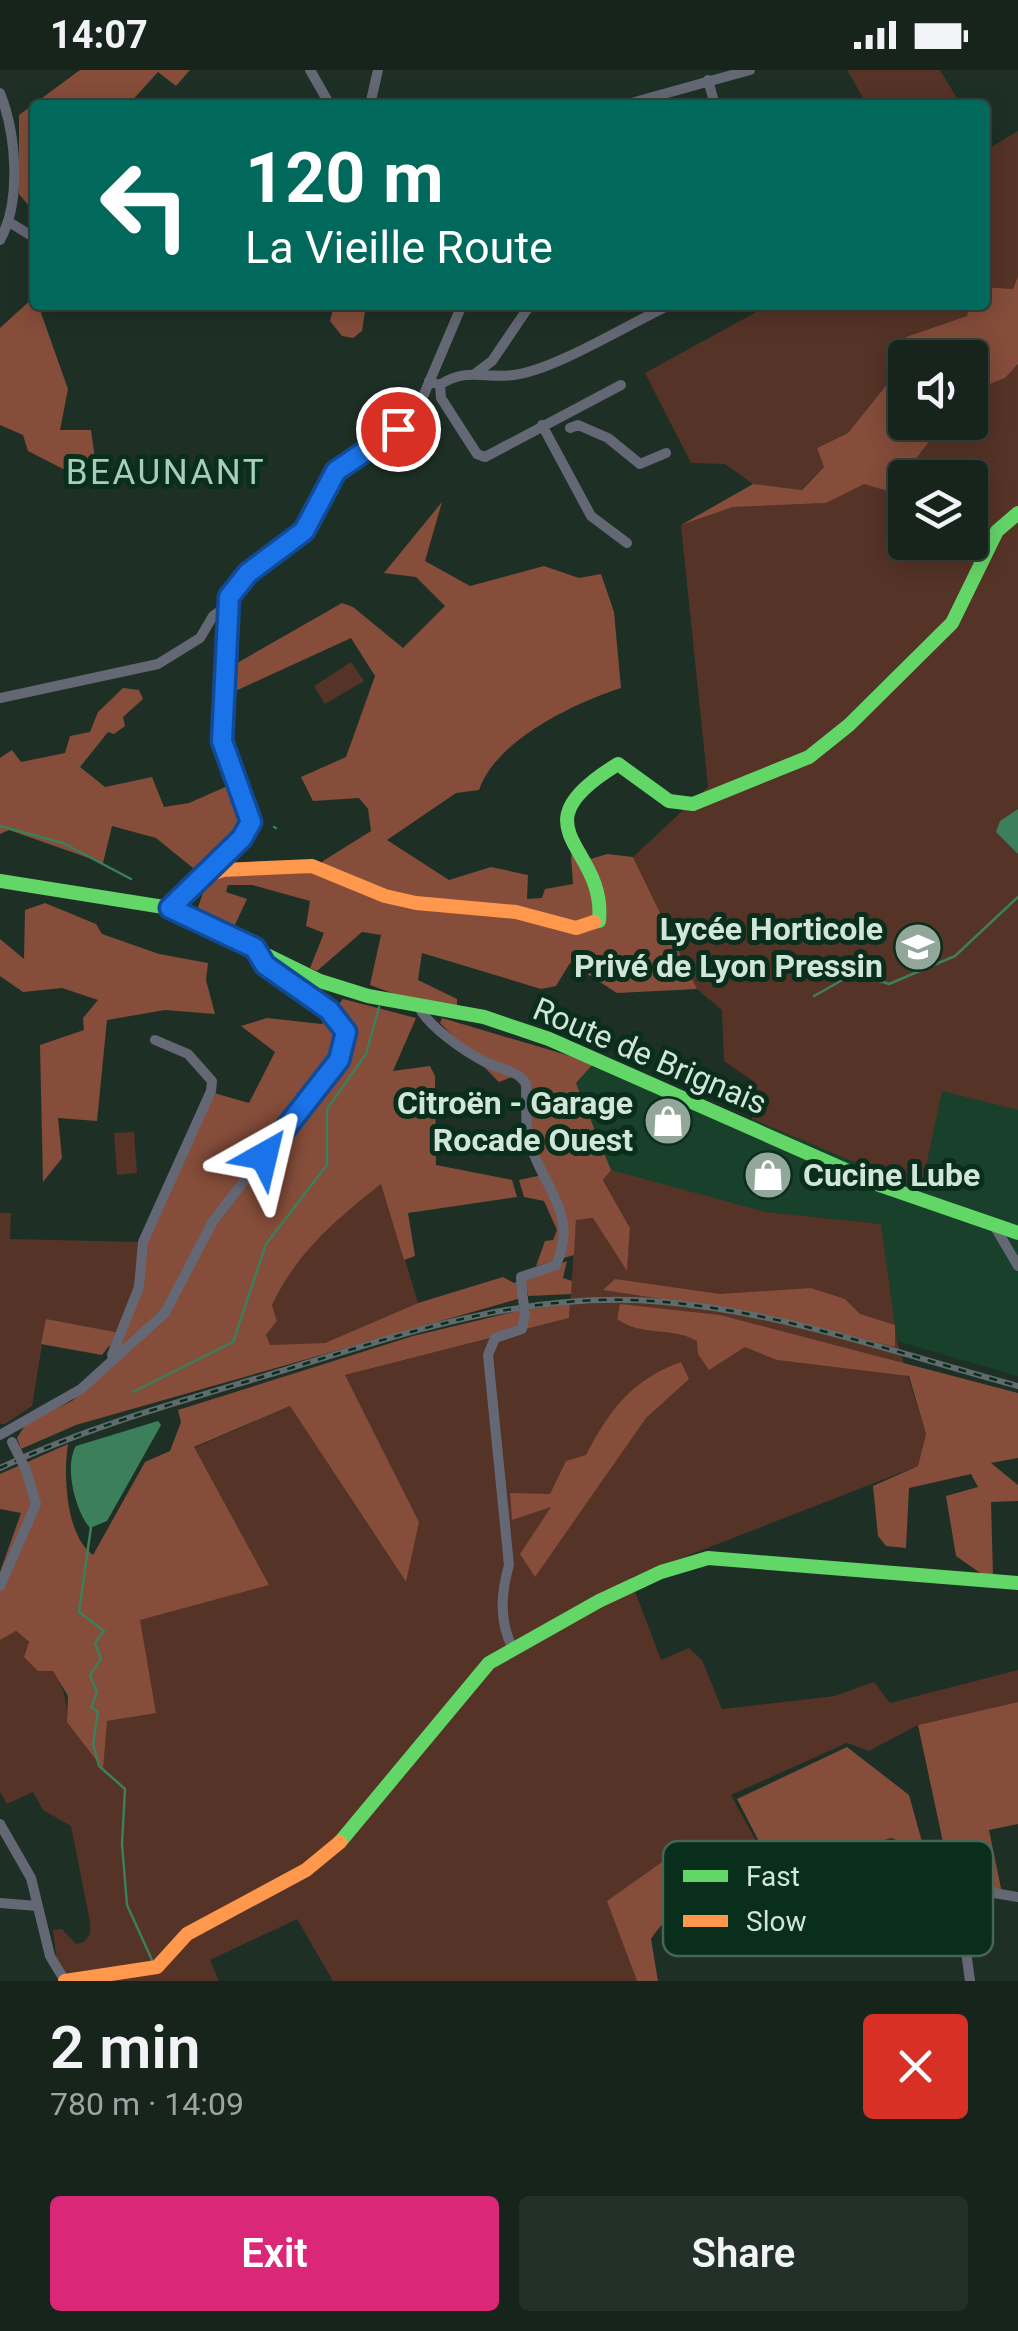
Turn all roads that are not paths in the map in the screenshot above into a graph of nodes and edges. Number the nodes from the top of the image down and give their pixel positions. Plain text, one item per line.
1 (310, 70) edge
2 (378, 70) edge
3 (750, 70) edge
4 (708, 80) junction
5 (0, 93) edge
6 (327, 100) edge
7 (371, 100) edge
8 (641, 100) edge
9 (714, 100) edge
10 (6, 191) edge
11 (9, 222) junction
12 (30, 235) edge
13 (0, 240) edge
14 (460, 310) edge
15 (527, 310) edge
16 (656, 310) edge
17 (476, 373) junction
18 (435, 383) junction
19 (621, 385) dead end
20 (562, 414) junction
21 (542, 426) junction
22 (570, 428) junction
23 (550, 439) junction
24 (666, 452) dead end
25 (1018, 513) edge
26 (628, 542) dead end
27 (227, 606) junction
28 (0, 698) edge
29 (205, 876) junction
30 (0, 881) edge
31 (170, 908) junction
32 (255, 948) junction
33 (418, 1007) junction
34 (154, 1040) dead end
35 (996, 1227) junction
36 (1018, 1234) edge
37 (1018, 1266) edge
38 (109, 1360) junction
39 (7, 1436) edge
40 (1018, 1583) edge
41 (0, 1586) edge
42 (512, 1647) junction
43 (0, 1824) edge
44 (993, 1895) edge
45 (1018, 1897) edge
46 (0, 1903) edge
47 (37, 1906) junction
48 (967, 1956) edge
49 (65, 1981) edge
50 (970, 1981) edge

1 - 6 street
2 - 7 street
3 - 4 street
4 - 8 street
4 - 9 street
5 - 10 street
10 - 11 street
11 - 12 street
11 - 13 street
14 - 18 street
15 - 17 street
16 - 17 street
17 - 18 street
18 - 21 street
18 - 27 street
19 - 20 street
20 - 21 street
20 - 22 street
21 - 23 street
22 - 23 street
22 - 24 street
23 - 26 street
25 - 29 street
27 - 28 street
27 - 29 street
29 - 31 street
30 - 31 street, Route de Brignais
31 - 32 street, Route de Brignais
32 - 33 street, Route de Brignais
32 - 38 street
33 - 35 street, Route de Brignais
33 - 42 street, bridge
34 - 38 street
35 - 36 street, Route de Brignais
35 - 37 street
38 - 39 street
39 - 41 street, bridge
40 - 42 street
42 - 49 street
43 - 47 street
44 - 45 street
46 - 47 street
47 - 49 street
48 - 50 street

